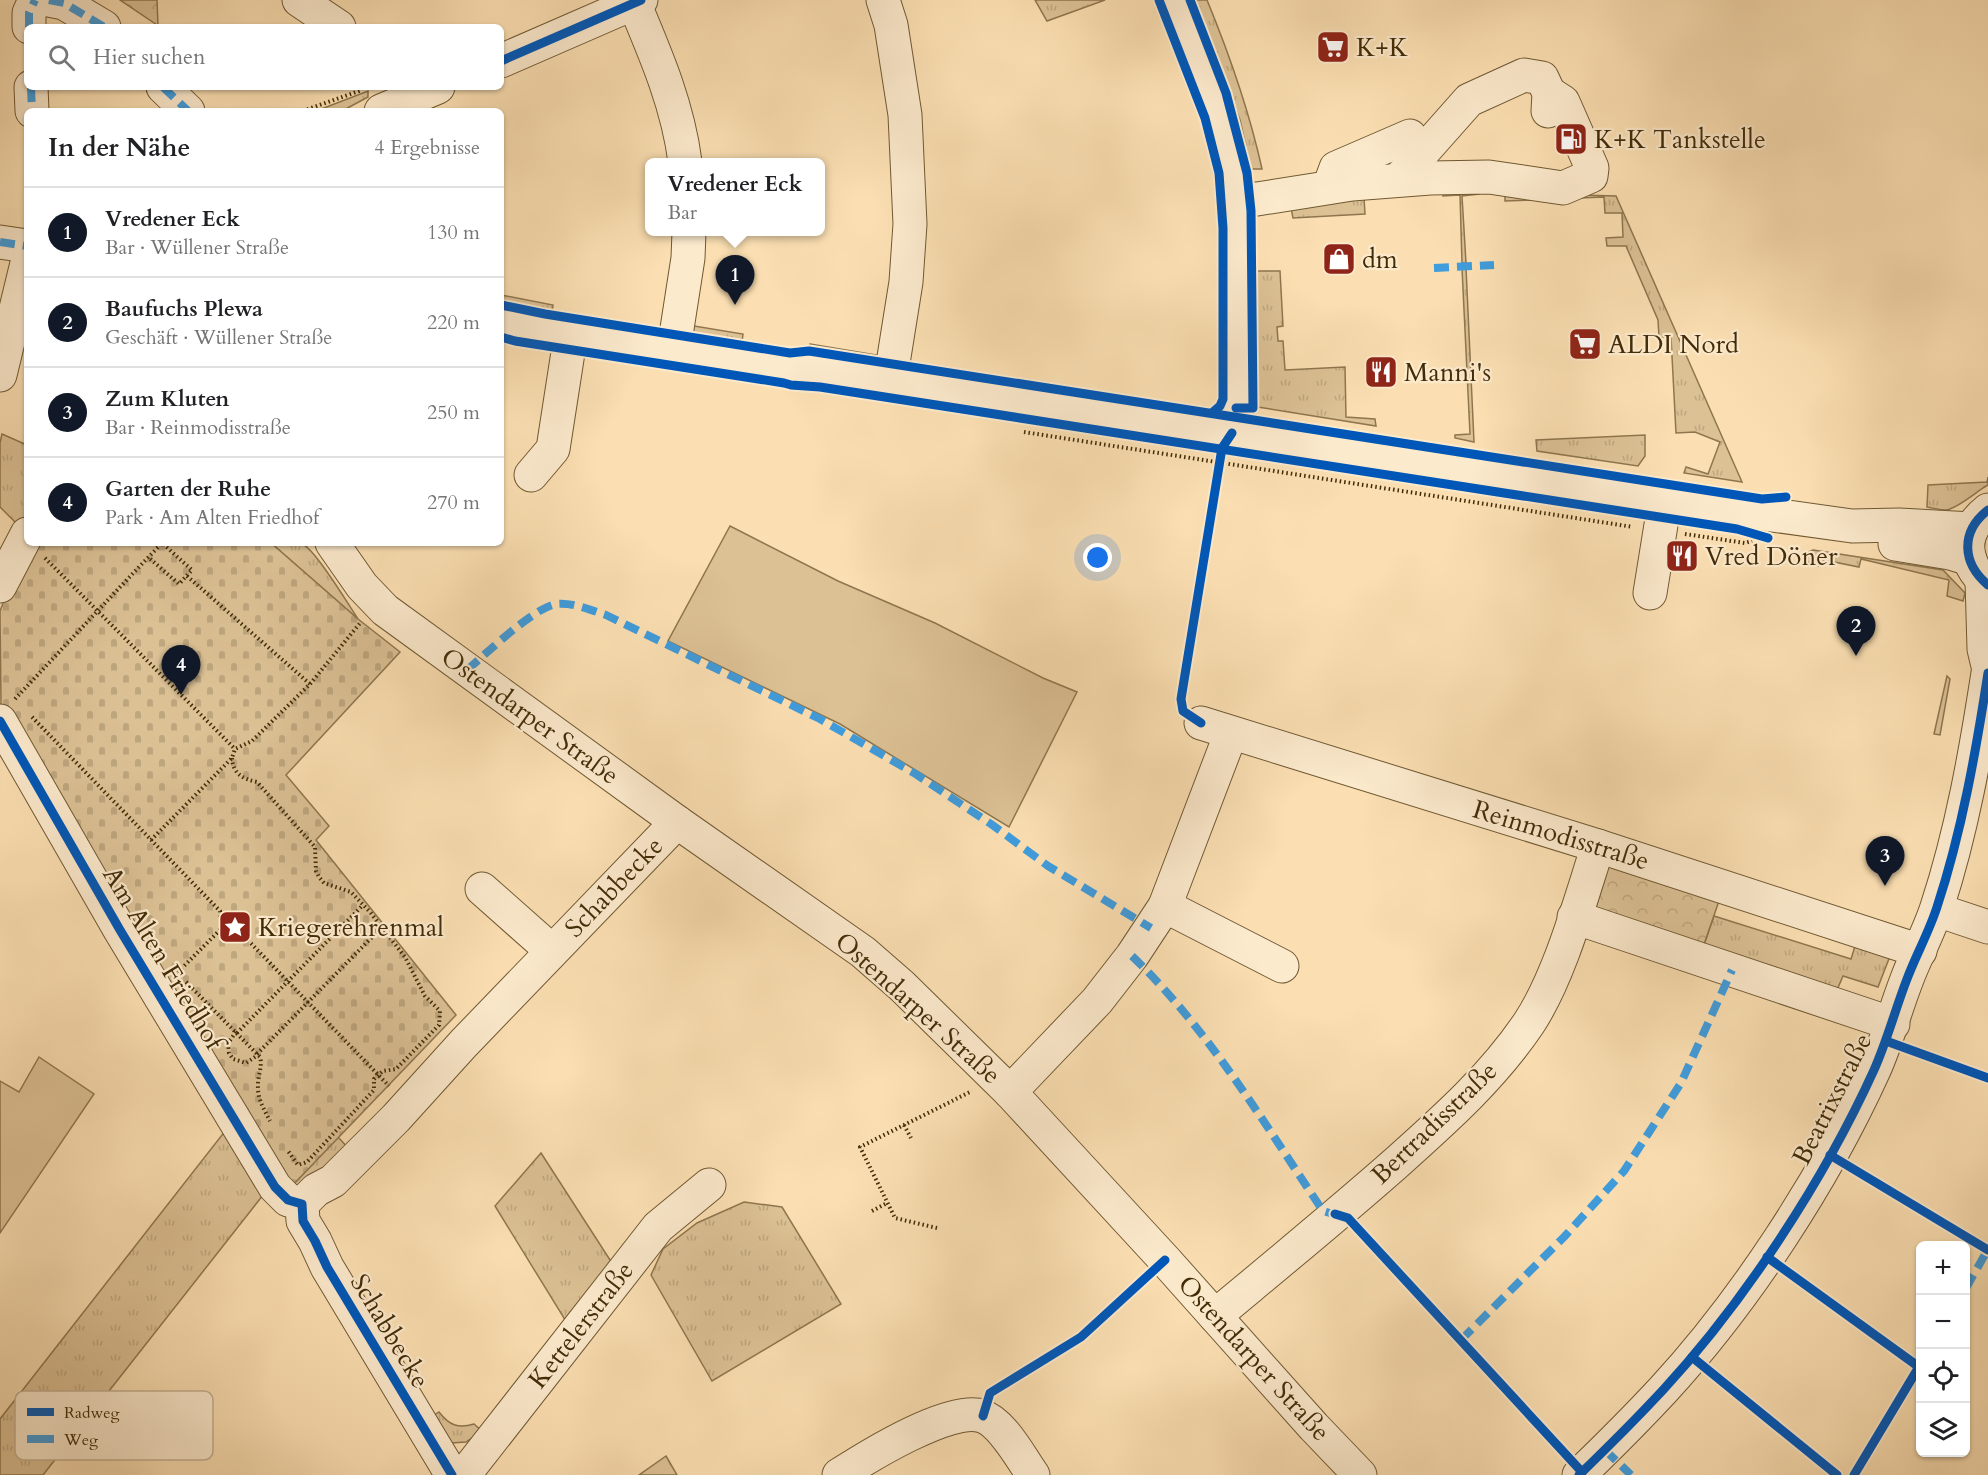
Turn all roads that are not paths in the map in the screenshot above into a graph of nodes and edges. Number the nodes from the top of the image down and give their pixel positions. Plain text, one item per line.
1 (35, 0) edge
2 (49, 0) edge
3 (299, 0) edge
4 (882, 0) edge
5 (1174, 0) edge
6 (637, 2) edge
7 (29, 24) edge
8 (99, 24) edge
9 (335, 24) edge
10 (504, 60) edge
11 (31, 90) edge
12 (166, 90) edge
13 (422, 90) edge
14 (373, 100) edge
15 (32, 108) edge
16 (185, 108) edge
17 (1410, 136) dead end
18 (684, 158) edge
19 (1399, 179) junction
20 (1329, 187) junction
21 (1234, 199) junction
22 (689, 236) edge
23 (0, 242) edge
24 (24, 246) edge
25 (24, 275) edge
26 (504, 321) edge
27 (571, 333) junction
28 (674, 348) junction
29 (0, 375) edge
30 (890, 382) junction
31 (1232, 433) junction
32 (531, 476) dead end
33 (1663, 516) junction
34 (29, 546) edge
35 (334, 546) edge
36 (1980, 553) edge
37 (0, 586) edge
38 (1650, 593) dead end
39 (1988, 666) edge
40 (1988, 673) edge
41 (15, 712) edge
42 (676, 822) junction
43 (1598, 846) junction
44 (482, 890) dead end
45 (1165, 906) junction
46 (1937, 910) junction
47 (1574, 917) junction
48 (1988, 927) edge
49 (552, 951) junction
50 (1920, 951) junction
51 (1282, 966) dead end
52 (1893, 1024) junction
53 (995, 1089) junction
54 (709, 1185) dead end
55 (302, 1204) junction
56 (1215, 1316) junction
57 (452, 1475) edge
58 (464, 1475) edge
59 (839, 1475) edge
60 (1033, 1475) edge
61 (1360, 1475) edge
62 (1579, 1475) edge

1 - 7 street
2 - 8 street
3 - 9 street
4 - 30 street
5 - 21 street
6 - 10 street
6 - 18 street
11 - 15 street
12 - 16 street
13 - 14 street
17 - 20 street
19 - 19 street
19 - 20 street
20 - 21 street
21 - 31 street
22 - 28 street
23 - 24 street
25 - 29 street
26 - 27 street
27 - 28 street
27 - 32 street
28 - 30 street
30 - 31 street
31 - 33 street
33 - 36 street
33 - 38 street
34 - 37 street
35 - 42 street, Ostendarper Straße
36 - 39 street
40 - 46 street, Beatrixstraße
41 - 55 street, Am Alten Friedhof
42 - 49 street, Schabbecke
42 - 53 street, Ostendarper Straße
43 - 45 street, Reinmodisstraße
43 - 47 street, Bertradisstraße
43 - 50 street, Reinmodisstraße
44 - 49 street, Schabbecke
45 - 51 street
45 - 53 street
46 - 48 street
46 - 50 street, Beatrixstraße
47 - 52 street
47 - 56 street, Bertradisstraße
49 - 55 street, Schabbecke
50 - 52 street, Beatrixstraße
52 - 62 street, Beatrixstraße
53 - 56 street, Ostendarper Straße
54 - 58 street, Kettelerstraße
55 - 57 street, Schabbecke
56 - 61 street, Ostendarper Straße
59 - 60 street

